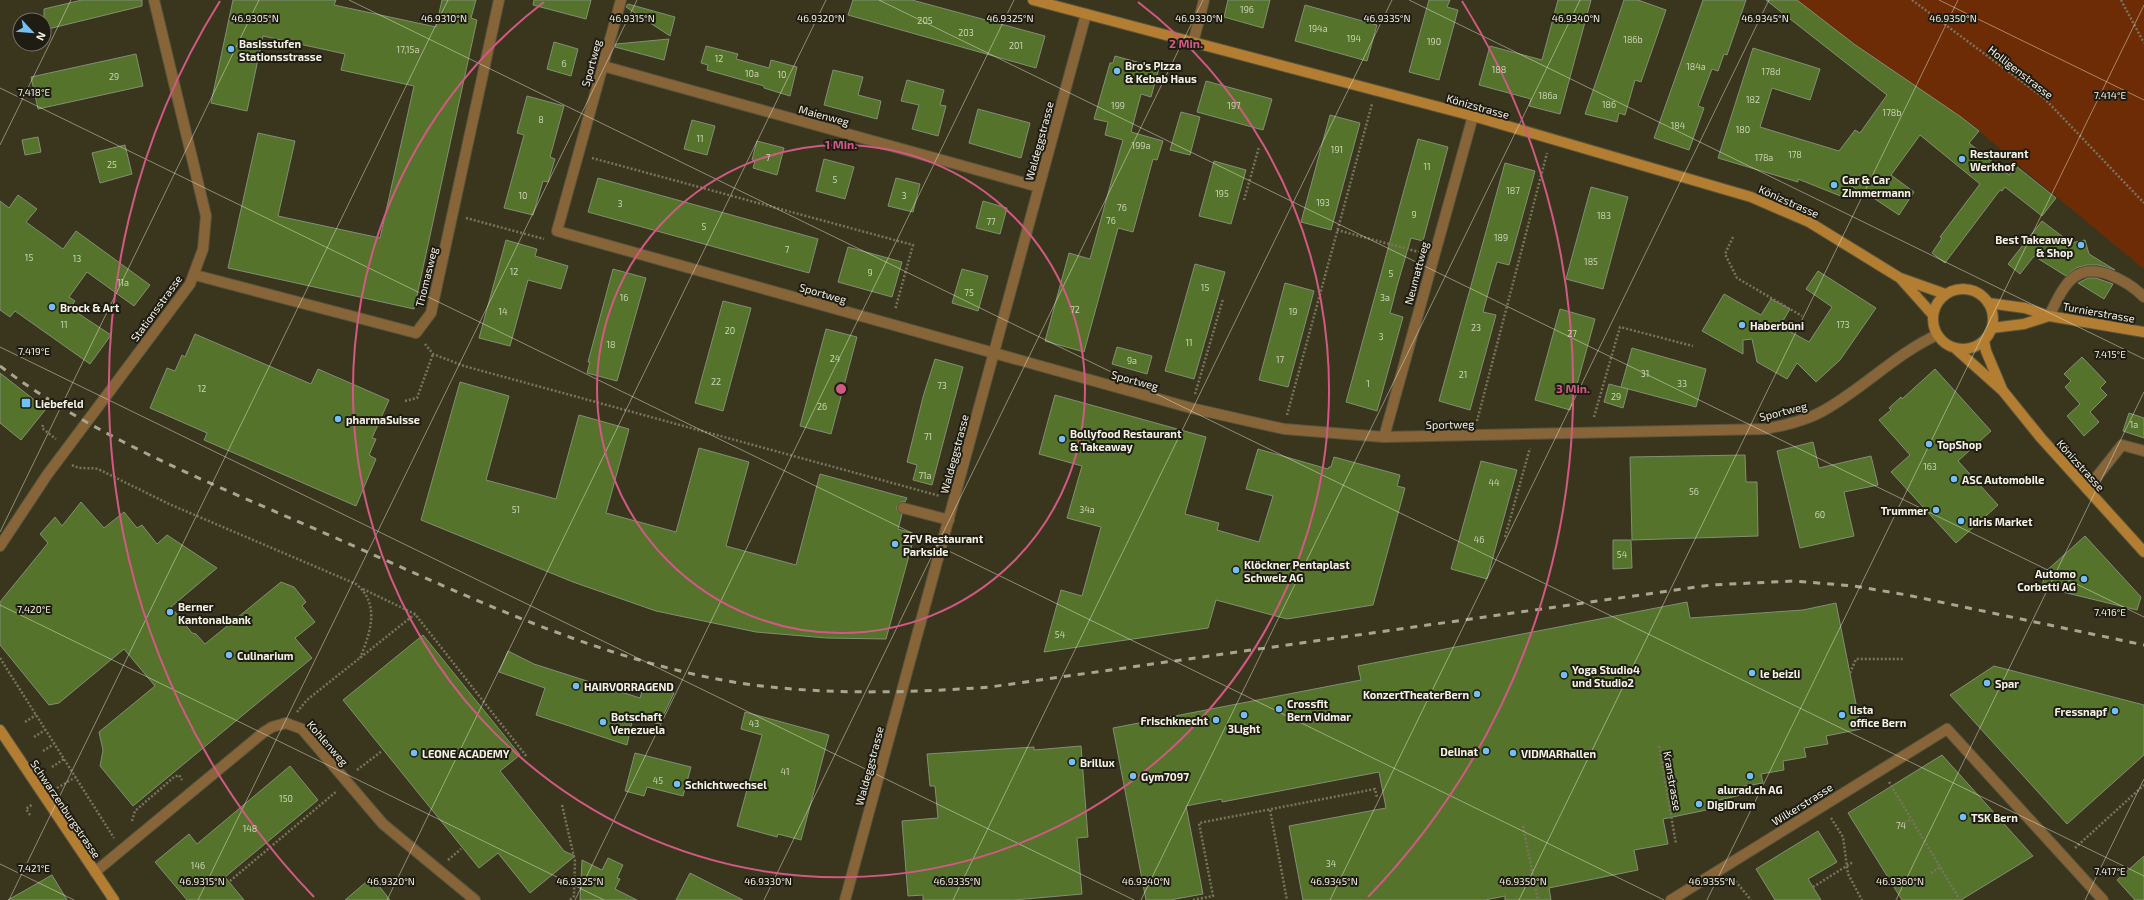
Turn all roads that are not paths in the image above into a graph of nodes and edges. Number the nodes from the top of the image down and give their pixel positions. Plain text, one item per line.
1 (154, 0) edge
2 (499, 0) edge
3 (621, 0) edge
4 (1033, 0) edge
5 (1204, 0) edge
6 (1086, 14) junction
7 (1193, 43) junction
8 (603, 66) junction
9 (1473, 116) junction
10 (1039, 187) junction
11 (195, 275) junction
12 (1900, 278) junction
13 (1945, 294) junction
14 (2144, 297) edge
15 (1988, 303) junction
16 (1933, 315) junction
17 (2049, 316) junction
18 (1992, 328) junction
19 (2144, 332) edge
20 (1937, 335) junction
21 (1984, 341) junction
22 (1956, 349) junction
23 (994, 354) junction
24 (2003, 391) junction
25 (1384, 437) junction
26 (2144, 451) edge
27 (2086, 489) junction
28 (904, 508) dead end
29 (949, 520) junction
30 (0, 546) edge
31 (2144, 552) edge
32 (0, 730) edge
33 (95, 872) junction
34 (114, 900) edge
35 (476, 900) edge
36 (846, 900) edge
37 (1671, 900) edge
38 (2103, 900) edge

1 - 11 street, Stationsstrasse
2 - 11 street, Thomasweg
3 - 8 street, Sportweg
4 - 6 main road, Könizstrasse
5 - 7 street
6 - 7 main road, Könizstrasse
6 - 10 street, Waldeggstrasse
7 - 9 main road, Könizstrasse
8 - 10 street, Maienweg
8 - 23 street, Sportweg
9 - 12 main road, Könizstrasse
9 - 25 street, Neumattweg
10 - 23 street, Waldeggstrasse
11 - 30 street, Stationsstrasse
12 - 13 main road, Könizstrasse
12 - 16 main road, Könizstrasse
13 - 15 main road
13 - 16 main road
14 - 17 street
15 - 17 main road, Turnierstrasse
15 - 18 main road
16 - 20 main road
17 - 18 main road, Turnierstrasse
17 - 19 main road, Turnierstrasse
18 - 21 main road
20 - 22 main road, Könizstrasse
20 - 25 street, Sportweg
21 - 22 main road
21 - 24 main road, Könizstrasse
22 - 24 main road, Könizstrasse
23 - 25 street, Sportweg
23 - 29 street, Waldeggstrasse
24 - 27 main road, Könizstrasse
26 - 27 street
27 - 31 main road, Könizstrasse
28 - 29 street
29 - 36 street, Waldeggstrasse
32 - 33 main road, Schwarzenburgstrasse
33 - 34 main road, Schwarzenburgstrasse
33 - 35 street, Kohlenweg
37 - 38 street, Wilkerstrasse

